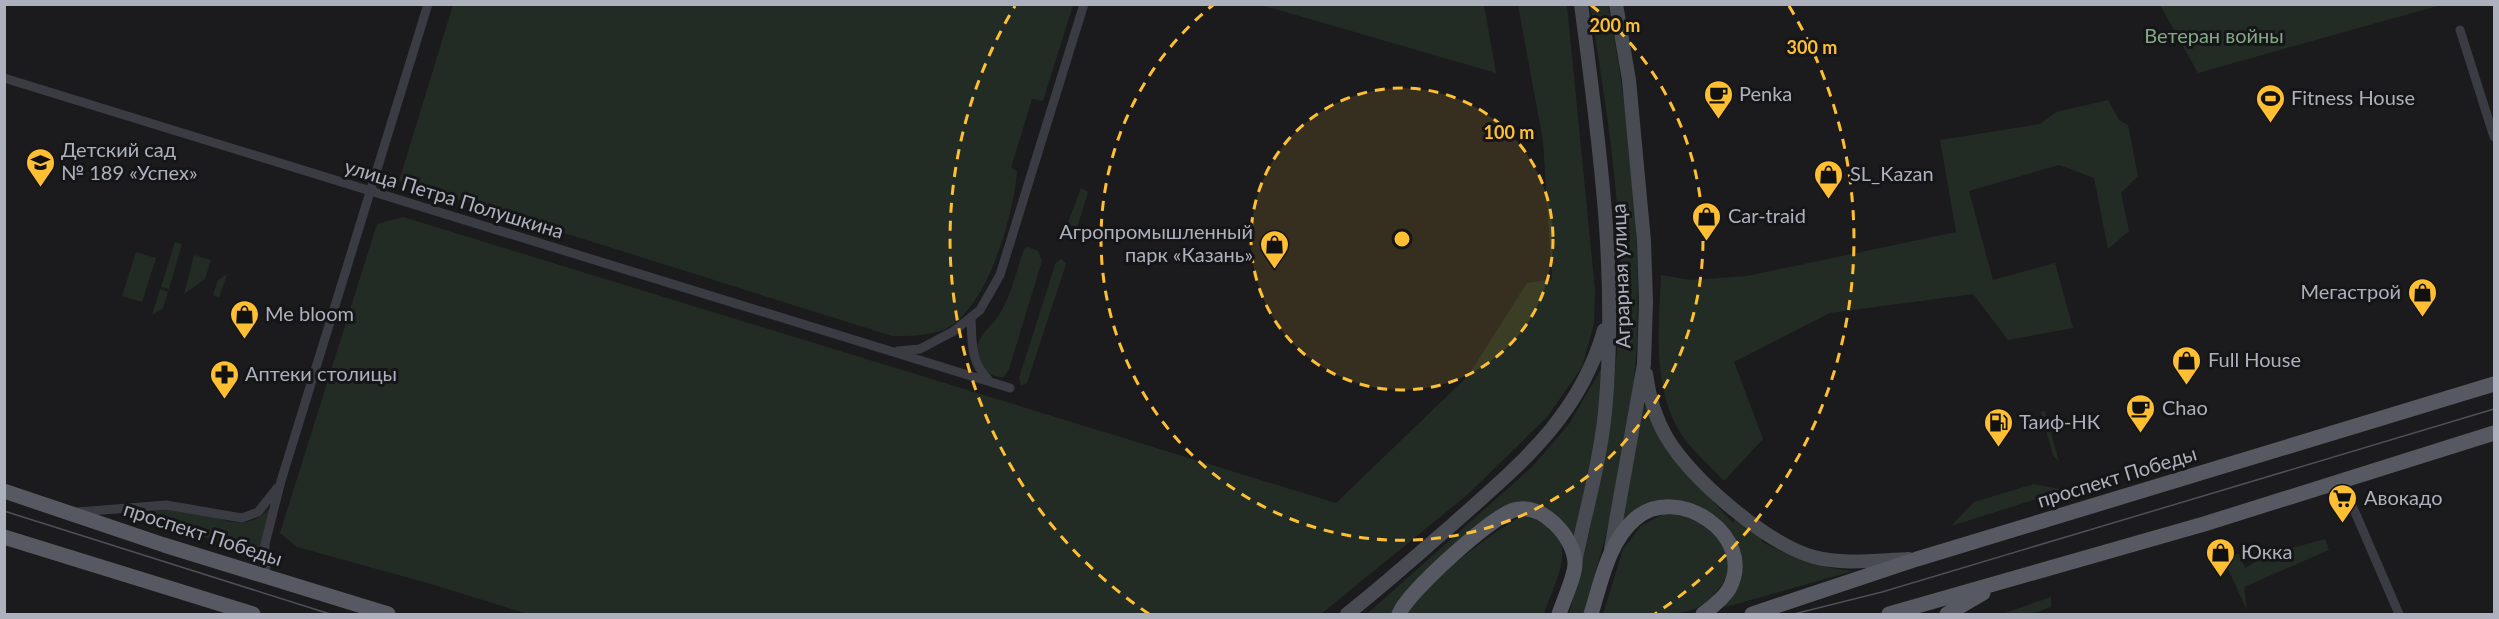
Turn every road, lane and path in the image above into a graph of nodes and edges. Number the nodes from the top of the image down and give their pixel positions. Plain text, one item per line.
1 (428, 4) edge
2 (1084, 4) edge
3 (1581, 4) edge
4 (1616, 4) edge
5 (2460, 30) dead end
6 (4, 78) edge
7 (2494, 137) edge
8 (370, 192) junction
9 (1609, 313) junction
10 (971, 317) junction
11 (892, 351) junction
12 (1644, 364) junction
13 (990, 381) junction
14 (2494, 384) edge
15 (1010, 388) dead end
16 (2494, 434) edge
17 (281, 481) junction
18 (2342, 482) junction
19 (4, 491) edge
20 (75, 512) junction
21 (4, 537) edge
22 (1610, 555) junction
23 (1917, 559) junction
24 (1575, 563) junction
25 (266, 577) junction
26 (2002, 581) junction
27 (229, 611) edge
28 (254, 615) edge
29 (388, 615) edge
30 (1347, 615) edge
31 (1399, 615) edge
32 (1558, 615) edge
33 (1591, 615) edge
34 (1703, 615) edge
35 (1752, 615) edge
36 (1889, 615) edge
37 (1947, 615) edge
38 (2399, 615) edge

1 - 8 street
2 - 10 street
3 - 9 street, Аграрная улица
4 - 12 street, Аграрная улица
5 - 7 street
6 - 8 street, улица Петра Полушкина
8 - 11 street, улица Петра Полушкина
8 - 17 street
9 - 24 street, Аграрная улица
9 - 30 street
10 - 11 street
10 - 13 street
11 - 13 street
12 - 22 street, Аграрная улица
12 - 23 street
13 - 15 street
14 - 23 main road, проспект Победы
16 - 18 main road
17 - 20 street
17 - 25 street
18 - 26 main road
18 - 38 street
19 - 20 main road, проспект Победы
20 - 25 main road, проспект Победы
21 - 27 main road
22 - 33 main road, Аграрная улица
22 - 34 main road
23 - 35 main road, проспект Победы
24 - 31 main road
24 - 32 main road, Аграрная улица
25 - 29 main road, проспект Победы
26 - 36 main road
26 - 37 main road
27 - 28 main road

